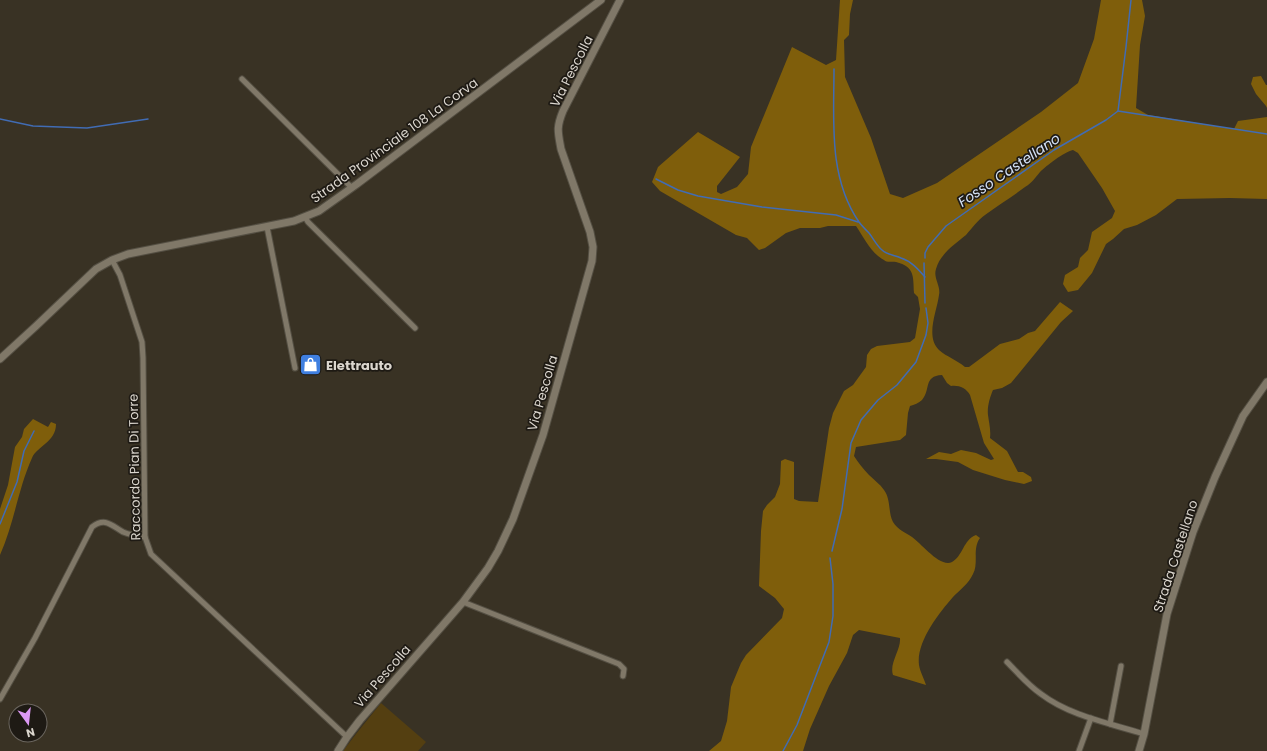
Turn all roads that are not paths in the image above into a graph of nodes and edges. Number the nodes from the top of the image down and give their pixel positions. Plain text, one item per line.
1 (601, 0) edge
2 (620, 0) edge
3 (242, 79) dead end
4 (352, 188) junction
5 (305, 217) junction
6 (267, 227) junction
7 (112, 260) junction
8 (415, 328) dead end
9 (0, 359) edge
10 (295, 368) dead end
11 (1267, 382) edge
12 (145, 537) junction
13 (463, 602) junction
14 (1007, 662) dead end
15 (1121, 666) dead end
16 (623, 676) dead end
17 (0, 699) edge
18 (1091, 718) junction
19 (1110, 724) junction
20 (1144, 734) junction
21 (346, 737) junction
22 (338, 751) edge
23 (1079, 751) edge
24 (1139, 751) edge

1 - 4 street, Strada Provinciale 108 La Corva
2 - 13 street, Via Pescolla
3 - 4 street
4 - 5 street, Strada Provinciale 108 La Corva
5 - 6 street, Strada Provinciale 108 La Corva
5 - 8 street
6 - 7 street, Strada Provinciale 108 La Corva
6 - 10 street
7 - 9 street, Strada Provinciale 108 La Corva
7 - 12 street, Raccordo Pian Di Torre
11 - 20 street, Strada Castellano
12 - 17 street
12 - 21 street, Raccordo Pian Di Torre
13 - 16 street
13 - 21 street, Via Pescolla
14 - 18 street
15 - 19 street
18 - 19 street
18 - 23 street
19 - 20 street
20 - 24 street, Strada Castellano
21 - 22 street, Via Pescolla

